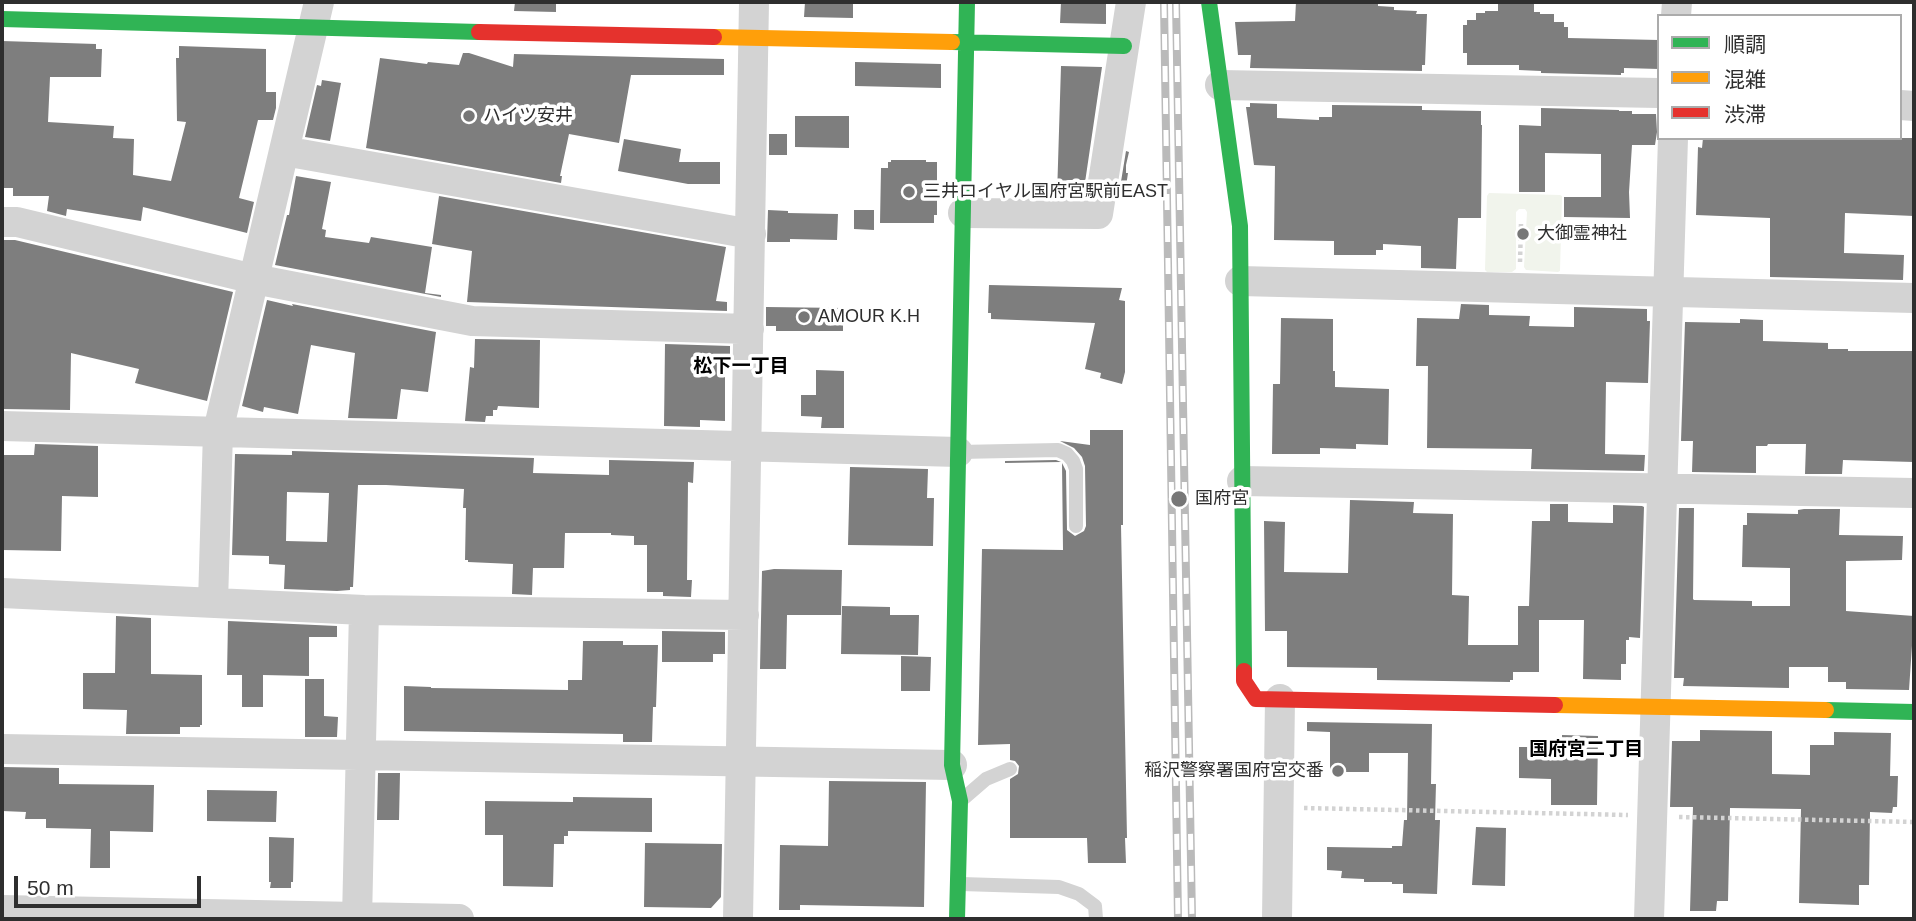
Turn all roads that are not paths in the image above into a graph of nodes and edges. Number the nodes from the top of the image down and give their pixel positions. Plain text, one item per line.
1 (754, 2) edge
2 (967, 2) edge
3 (1132, 2) edge
4 (1209, 2) edge
5 (316, 15) edge
6 (2, 19) edge
7 (754, 38) junction
8 (966, 42) junction
9 (1124, 46) junction
10 (1220, 85) junction
11 (1657, 93) edge
12 (1673, 140) edge
13 (284, 151) junction
14 (963, 213) junction
15 (2, 222) edge
16 (751, 234) junction
17 (254, 279) junction
18 (1240, 281) junction
19 (1668, 292) junction
20 (1914, 298) edge
21 (749, 328) junction
22 (2, 426) edge
23 (218, 431) junction
24 (747, 446) junction
25 (958, 452) junction
26 (1242, 481) junction
27 (1662, 489) junction
28 (1914, 494) edge
29 (1076, 526) dead end
30 (2, 593) edge
31 (213, 603) junction
32 (364, 610) junction
33 (744, 615) junction
34 (1280, 699) junction
35 (1655, 707) junction
36 (1914, 712) edge
37 (2, 749) edge
38 (361, 755) junction
39 (741, 762) junction
40 (952, 765) junction
41 (1010, 769) dead end
42 (960, 801) junction
43 (958, 884) junction
44 (2, 910) edge
45 (357, 918) edge
46 (459, 919) edge
47 (738, 919) edge
48 (957, 919) edge
49 (1096, 919) edge
50 (1277, 919) edge
51 (1649, 919) edge

1 - 7 street
2 - 8 street
3 - 9 street
4 - 10 street
5 - 6 street
5 - 7 street
5 - 13 street
7 - 8 street
7 - 16 street
8 - 9 street
8 - 14 street
9 - 14 street
10 - 11 street
10 - 18 street
12 - 19 street
13 - 16 street
13 - 17 street
14 - 25 street
15 - 17 street
16 - 21 street
17 - 21 street
17 - 23 street
18 - 19 street
18 - 26 street
19 - 20 street
19 - 27 street
21 - 24 street
22 - 23 street
23 - 24 street
23 - 31 street
24 - 25 street
24 - 33 street
25 - 29 lane
25 - 40 street
26 - 27 street
26 - 34 street
27 - 28 street
27 - 35 street
30 - 31 street
31 - 32 street
32 - 33 street
32 - 38 street
33 - 39 street
34 - 35 street
34 - 50 street
35 - 36 street
35 - 51 street
37 - 38 street
38 - 39 street
38 - 45 street
39 - 40 street
39 - 47 street
40 - 42 street
41 - 42 lane
42 - 43 street
43 - 48 street
43 - 49 lane
44 - 45 street
45 - 46 street

